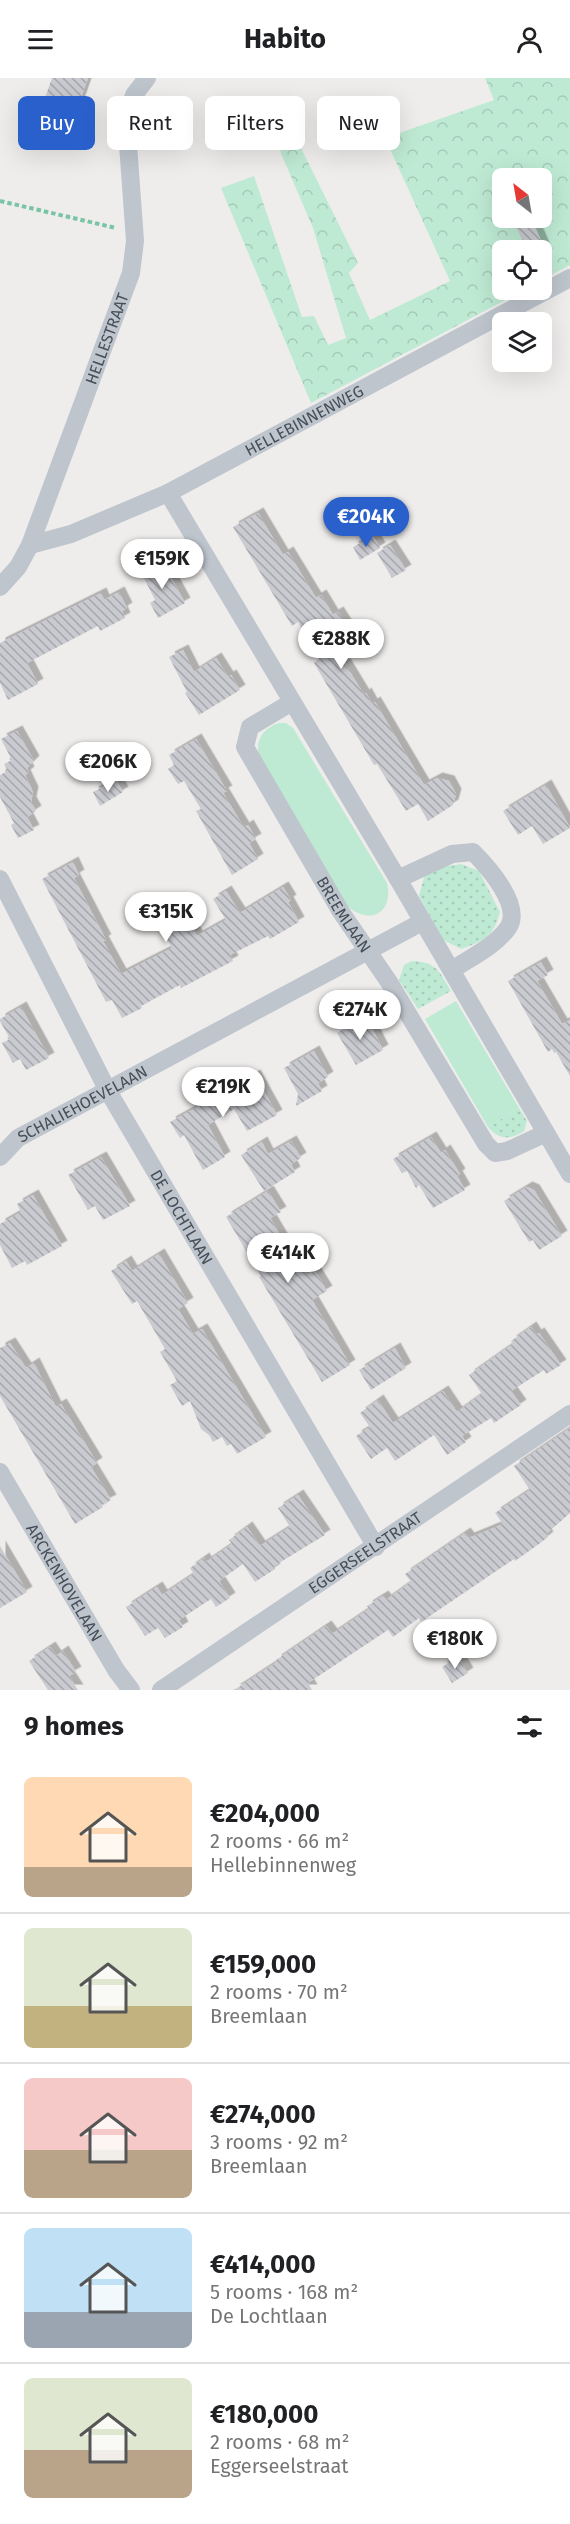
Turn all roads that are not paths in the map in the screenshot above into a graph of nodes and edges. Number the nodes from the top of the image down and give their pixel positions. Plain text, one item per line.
1 (147, 78) edge
2 (570, 278) edge
3 (168, 493) junction
4 (30, 545) junction
5 (0, 587) edge
6 (292, 702) junction
7 (0, 879) edge
8 (398, 879) junction
9 (422, 922) junction
10 (368, 951) junction
11 (452, 970) junction
12 (108, 1091) junction
13 (546, 1134) junction
14 (0, 1157) edge
15 (570, 1174) edge
16 (570, 1414) edge
17 (0, 1472) edge
18 (376, 1547) junction
19 (131, 1690) edge
20 (161, 1690) edge

1 - 4 street, HELLESTRAAT
2 - 3 street, HELLEBINNENWEG
3 - 4 street, HELLEBINNENWEG
3 - 6 street
4 - 5 street, HELLESTRAAT
6 - 8 street
6 - 10 street, BREEMLAAN
7 - 12 street, DE LOCHTLAAN
8 - 9 street
8 - 11 street
9 - 10 street, SCHALIEHOEVELAAN
9 - 11 street
10 - 12 street, SCHALIEHOEVELAAN
10 - 13 street, BREEMLAAN
11 - 13 street
12 - 14 street, SCHALIEHOEVELAAN
12 - 18 street, DE LOCHTLAAN
13 - 15 street
16 - 18 street, EGGERSEELSTRAAT
17 - 19 street, ARCKENHOVELAAN
18 - 20 street, EGGERSEELSTRAAT

